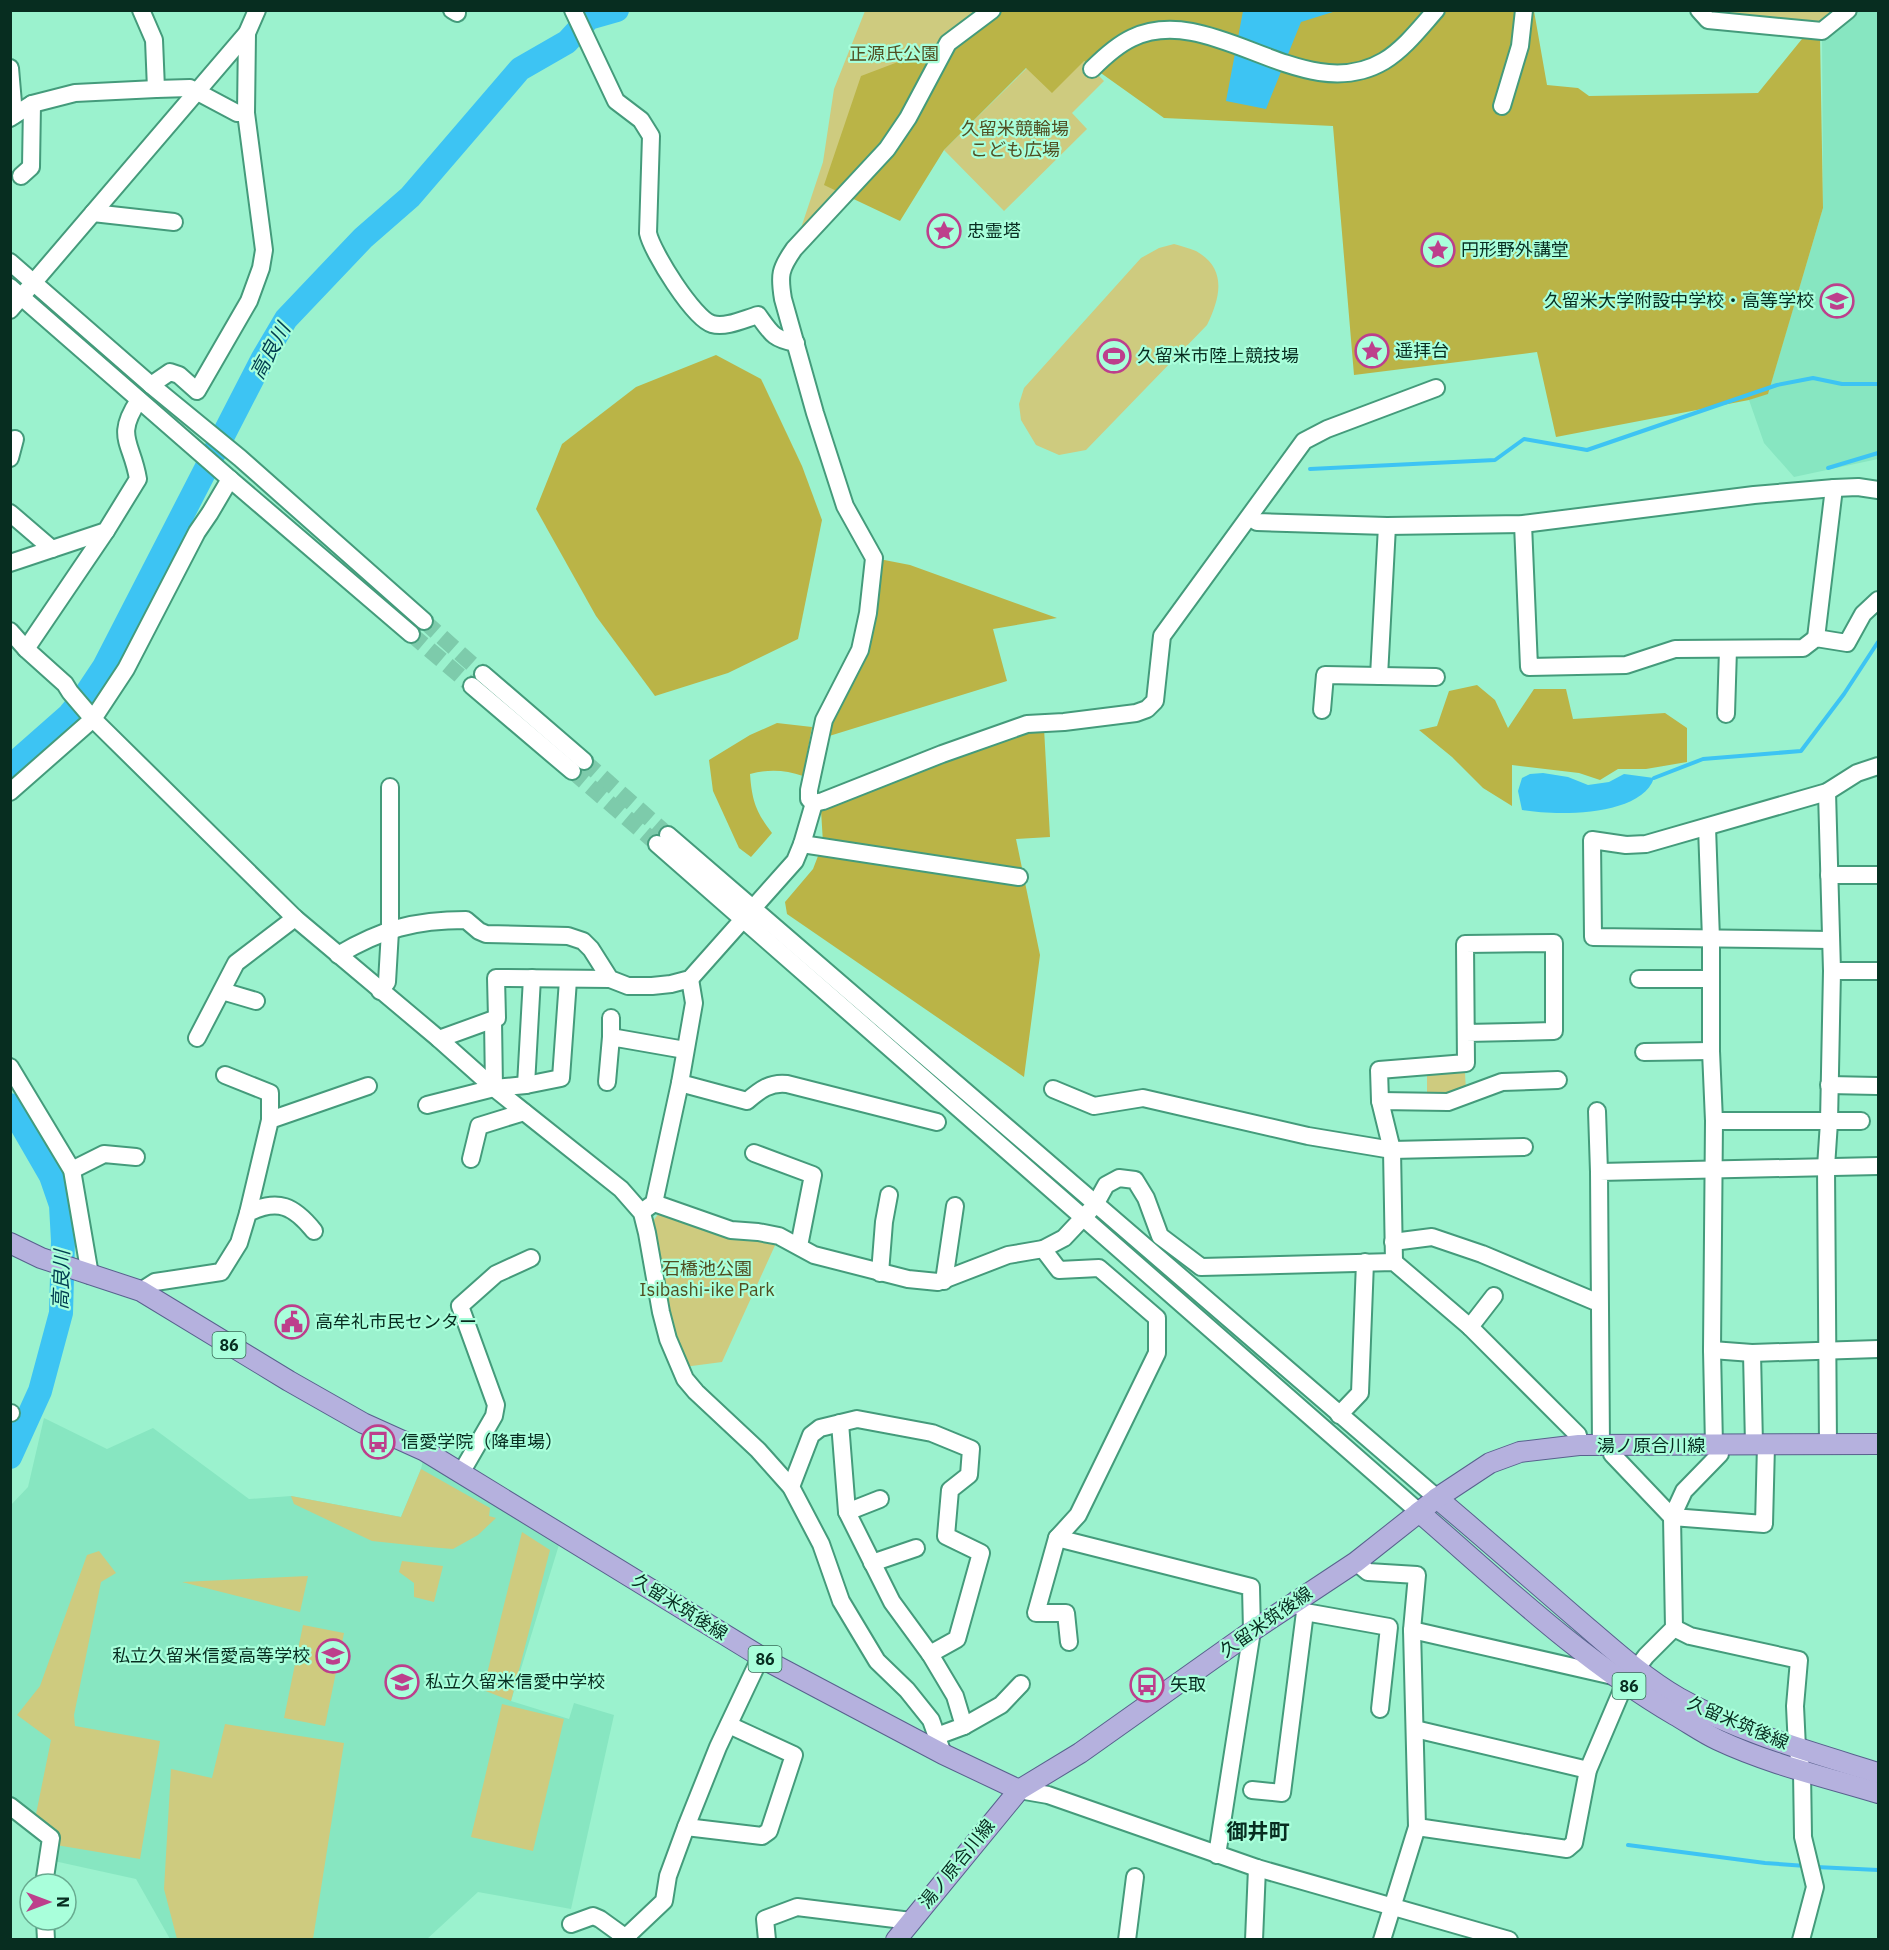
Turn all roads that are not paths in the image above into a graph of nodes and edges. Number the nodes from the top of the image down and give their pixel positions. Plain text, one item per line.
1 (141, 10) edge
2 (257, 10) edge
3 (573, 10) edge
4 (992, 10) edge
5 (1436, 10) edge
6 (1524, 10) edge
7 (1700, 10) edge
8 (1848, 10) edge
9 (247, 33) junction
10 (10, 68) edge
11 (1092, 69) dead end
12 (156, 89) junction
13 (196, 92) junction
14 (32, 104) junction
15 (1502, 106) dead end
16 (246, 113) junction
17 (12, 116) edge
18 (21, 176) dead end
19 (93, 213) junction
20 (174, 222) dead end
21 (10, 262) edge
22 (34, 283) junction
23 (16, 292) edge
24 (10, 310) edge
25 (796, 343) junction
26 (152, 385) junction
27 (1436, 388) dead end
28 (139, 400) junction
29 (15, 439) dead end
30 (10, 458) edge
31 (230, 479) junction
32 (1834, 488) junction
33 (1878, 490) edge
34 (10, 513) edge
35 (1250, 518) junction
36 (1523, 524) junction
37 (1386, 526) junction
38 (106, 531) junction
39 (52, 549) junction
40 (10, 563) edge
41 (1878, 600) edge
42 (424, 621) tunnel mouth
43 (10, 631) edge
44 (411, 634) tunnel mouth
45 (1816, 638) junction
46 (1728, 648) junction
47 (26, 649) junction
48 (1379, 676) junction
49 (1436, 677) dead end
50 (477, 680) tunnel mouth
51 (1322, 710) dead end
52 (1726, 714) dead end
53 (93, 719) junction
54 (578, 766) tunnel mouth
55 (1878, 766) edge
56 (390, 787) dead end
57 (10, 792) edge
58 (1827, 792) junction
59 (814, 803) junction
60 (1707, 827) junction
61 (663, 839) tunnel mouth
62 (802, 844) junction
63 (1878, 874) edge
64 (1019, 877) dead end
65 (1829, 880) junction
66 (1878, 886) edge
67 (748, 913) junction
68 (295, 918) junction
69 (390, 931) junction
70 (1711, 939) junction
71 (1831, 940) junction
72 (338, 955) junction
73 (1832, 971) junction
74 (1878, 971) edge
75 (532, 978) junction
76 (610, 979) junction
77 (690, 979) junction
78 (1639, 979) dead end
79 (1711, 979) junction
80 (568, 980) junction
81 (222, 991) junction
82 (380, 991) junction
83 (256, 1001) dead end
84 (611, 1018) dead end
85 (494, 1020) junction
86 (1466, 1033) junction
87 (611, 1037) junction
88 (197, 1038) dead end
89 (439, 1039) junction
90 (685, 1050) junction
91 (1711, 1051) junction
92 (1644, 1052) dead end
93 (10, 1067) edge
94 (225, 1076) dead end
95 (1558, 1080) dead end
96 (607, 1082) dead end
97 (680, 1083) junction
98 (526, 1085) junction
99 (368, 1086) dead end
100 (1829, 1086) junction
101 (1878, 1086) edge
102 (494, 1088) junction
103 (1053, 1089) dead end
104 (1380, 1101) junction
105 (427, 1105) dead end
106 (1597, 1111) dead end
107 (524, 1112) junction
108 (270, 1120) junction
109 (1713, 1121) junction
110 (1860, 1121) dead end
111 (937, 1122) dead end
112 (1829, 1122) junction
113 (1524, 1147) dead end
114 (1392, 1150) junction
115 (753, 1153) dead end
116 (136, 1157) dead end
117 (471, 1159) dead end
118 (1878, 1166) edge
119 (1826, 1167) junction
120 (72, 1170) junction
121 (1714, 1171) junction
122 (1599, 1172) junction
123 (889, 1195) dead end
124 (956, 1206) dead end
125 (648, 1208) junction
126 (1090, 1211) junction
127 (248, 1213) junction
128 (314, 1231) dead end
129 (1393, 1242) junction
130 (10, 1244) edge
131 (799, 1246) junction
132 (1043, 1249) junction
133 (531, 1258) dead end
134 (1394, 1262) junction
135 (1365, 1263) junction
136 (880, 1273) junction
137 (90, 1275) junction
138 (944, 1281) junction
139 (141, 1291) junction
140 (1494, 1296) dead end
141 (1599, 1301) junction
142 (1470, 1327) junction
143 (1827, 1349) junction
144 (1878, 1349) edge
145 (1712, 1350) junction
146 (1752, 1353) junction
147 (1339, 1415) junction
148 (840, 1423) junction
149 (1878, 1444) edge
150 (1579, 1445) junction
151 (1760, 1445) junction
152 (1828, 1445) junction
153 (1606, 1446) junction
154 (1717, 1446) junction
155 (461, 1473) junction
156 (791, 1487) junction
157 (1437, 1498) junction
158 (880, 1499) dead end
159 (847, 1512) junction
160 (1419, 1512) junction
161 (1672, 1517) junction
162 (1057, 1538) junction
163 (916, 1548) dead end
164 (1356, 1562) junction
165 (872, 1563) junction
166 (1301, 1606) junction
167 (1674, 1628) junction
168 (1412, 1630) junction
169 (1252, 1631) junction
170 (1070, 1642) dead end
171 (930, 1654) junction
172 (761, 1656) junction
173 (1625, 1676) junction
174 (1022, 1684) dead end
175 (1380, 1709) dead end
176 (729, 1725) junction
177 (964, 1726) junction
178 (1415, 1729) junction
179 (940, 1745) junction
180 (1797, 1748) junction
181 (1588, 1770) junction
182 (1802, 1770) junction
183 (1878, 1773) edge
184 (1019, 1790) junction
185 (1252, 1790) dead end
186 (1878, 1793) edge
187 (10, 1806) edge
188 (686, 1827) junction
189 (1417, 1827) junction
190 (1217, 1855) junction
191 (1257, 1868) junction
192 (46, 1872) edge
193 (1135, 1877) dead end
194 (1393, 1905) junction
195 (911, 1921) junction
196 (571, 1924) dead end
197 (625, 1938) edge
198 (767, 1940) edge
199 (896, 1940) edge
200 (1127, 1940) edge
201 (1254, 1940) edge
202 (1382, 1940) edge
203 (1509, 1940) edge
204 (1801, 1940) edge

1 - 12 street
2 - 9 street
3 - 25 street
4 - 25 street
5 - 11 street
6 - 15 street
7 - 8 street
9 - 13 street
9 - 16 street
10 - 17 street
12 - 13 street
12 - 14 street
13 - 16 street
13 - 19 street
14 - 17 street
14 - 18 street
16 - 26 street
19 - 20 street
19 - 22 street
21 - 22 street
22 - 23 street
22 - 26 street
23 - 24 street
23 - 28 street
25 - 59 street
26 - 42 street
27 - 35 street
28 - 31 street
28 - 38 street
29 - 30 street
31 - 44 street
31 - 53 street
32 - 33 street
32 - 36 street
32 - 45 street
34 - 39 street
35 - 37 street
35 - 59 street
36 - 37 street
36 - 46 street
37 - 48 street
38 - 39 street
38 - 47 street
39 - 40 street
41 - 45 street
43 - 47 street
45 - 46 street
46 - 52 street
47 - 53 street
48 - 49 street
48 - 51 street
50 - 54 street
53 - 57 street
53 - 68 street
55 - 58 street
56 - 69 street
58 - 60 street
58 - 65 street
59 - 62 street
60 - 70 street
60 - 70 street
61 - 67 street
62 - 64 street
62 - 67 street
63 - 65 street
65 - 66 street
65 - 71 street
67 - 77 street
67 - 126 street
68 - 72 street
68 - 81 street
69 - 72 street
69 - 76 street
69 - 82 street
70 - 71 street
70 - 79 street
71 - 73 street
72 - 82 street
73 - 74 street
73 - 100 street
75 - 80 street
75 - 85 street
75 - 98 street
76 - 77 street
76 - 80 street
77 - 90 street
78 - 79 street
79 - 91 street
80 - 98 street
81 - 83 street
81 - 88 street
82 - 89 street
84 - 87 street
85 - 89 street
85 - 102 street
86 - 86 street
86 - 104 street
87 - 90 street
87 - 96 street
89 - 102 street
90 - 97 street
91 - 92 street
91 - 109 street
93 - 120 street
94 - 108 street
95 - 104 street
97 - 111 street
97 - 125 street
98 - 102 street
99 - 108 street
100 - 101 street
100 - 112 street
102 - 105 street
102 - 107 street
103 - 114 street
104 - 114 street
106 - 122 street
107 - 117 street
107 - 125 street
108 - 127 street
109 - 112 street
109 - 121 street
110 - 112 street
112 - 119 street
113 - 114 street
114 - 129 street
115 - 131 street
116 - 120 street
118 - 119 street
119 - 121 street
119 - 143 street
120 - 137 street
121 - 122 street
121 - 145 street
122 - 141 street
123 - 136 street
124 - 138 street
125 - 131 street
125 - 156 street
126 - 132 street
126 - 135 street
126 - 147 street
126 - 160 street
127 - 128 street
127 - 139 street
129 - 134 street
129 - 141 street
130 - 137 main road, 久留米筑後線 / 86
131 - 136 street
132 - 138 street
132 - 162 street
133 - 155 street
134 - 135 street
134 - 142 street
135 - 147 street
136 - 138 street
137 - 139 main road, 久留米筑後線 / 86
139 - 155 main road, 久留米筑後線 / 86
140 - 142 street
141 - 153 street
142 - 150 street
143 - 144 street
143 - 146 street
143 - 152 street
145 - 146 street
145 - 154 street
146 - 151 street
147 - 157 street
148 - 156 street
148 - 159 street
148 - 171 street
149 - 152 main road, 湯ノ原合川線
150 - 153 main road, 湯ノ原合川線
150 - 157 main road, 湯ノ原合川線
151 - 152 main road, 湯ノ原合川線
151 - 154 main road, 湯ノ原合川線
151 - 161 street
153 - 154 main road, 湯ノ原合川線
153 - 161 street
154 - 161 street
155 - 172 main road, 久留米筑後線 / 86
156 - 179 street
157 - 160 main road, 久留米筑後線
157 - 173 main road, 久留米筑後線 / 86
158 - 159 street
159 - 165 street
160 - 164 main road, 久留米筑後線
160 - 173 main road, 久留米筑後線 / 86
161 - 167 street
162 - 169 street
162 - 170 street
163 - 165 street
164 - 166 main road, 久留米筑後線
164 - 168 street
165 - 171 street
166 - 169 main road, 久留米筑後線
166 - 175 street
166 - 185 street
167 - 173 street
167 - 180 street
168 - 173 street
168 - 178 street
169 - 184 main road, 久留米筑後線
169 - 190 street
171 - 177 street
172 - 176 street
172 - 179 main road, 久留米筑後線 / 86
173 - 180 main road, 久留米筑後線 / 86
173 - 181 street
173 - 182 main road, 久留米筑後線 / 86
174 - 177 street
176 - 188 street
176 - 188 street
177 - 179 street
178 - 181 street
178 - 189 street
179 - 184 main road, 久留米筑後線 / 86
180 - 182 street
180 - 183 main road, 久留米筑後線 / 86
181 - 189 street
182 - 186 main road, 久留米筑後線 / 86
182 - 204 street
184 - 190 street
184 - 195 main road, 湯ノ原合川線
187 - 192 street
188 - 197 street
189 - 194 street
190 - 191 street
191 - 194 street
191 - 201 street
193 - 200 street
194 - 202 street
194 - 203 street
195 - 198 street
195 - 199 main road, 湯ノ原合川線
196 - 197 street

